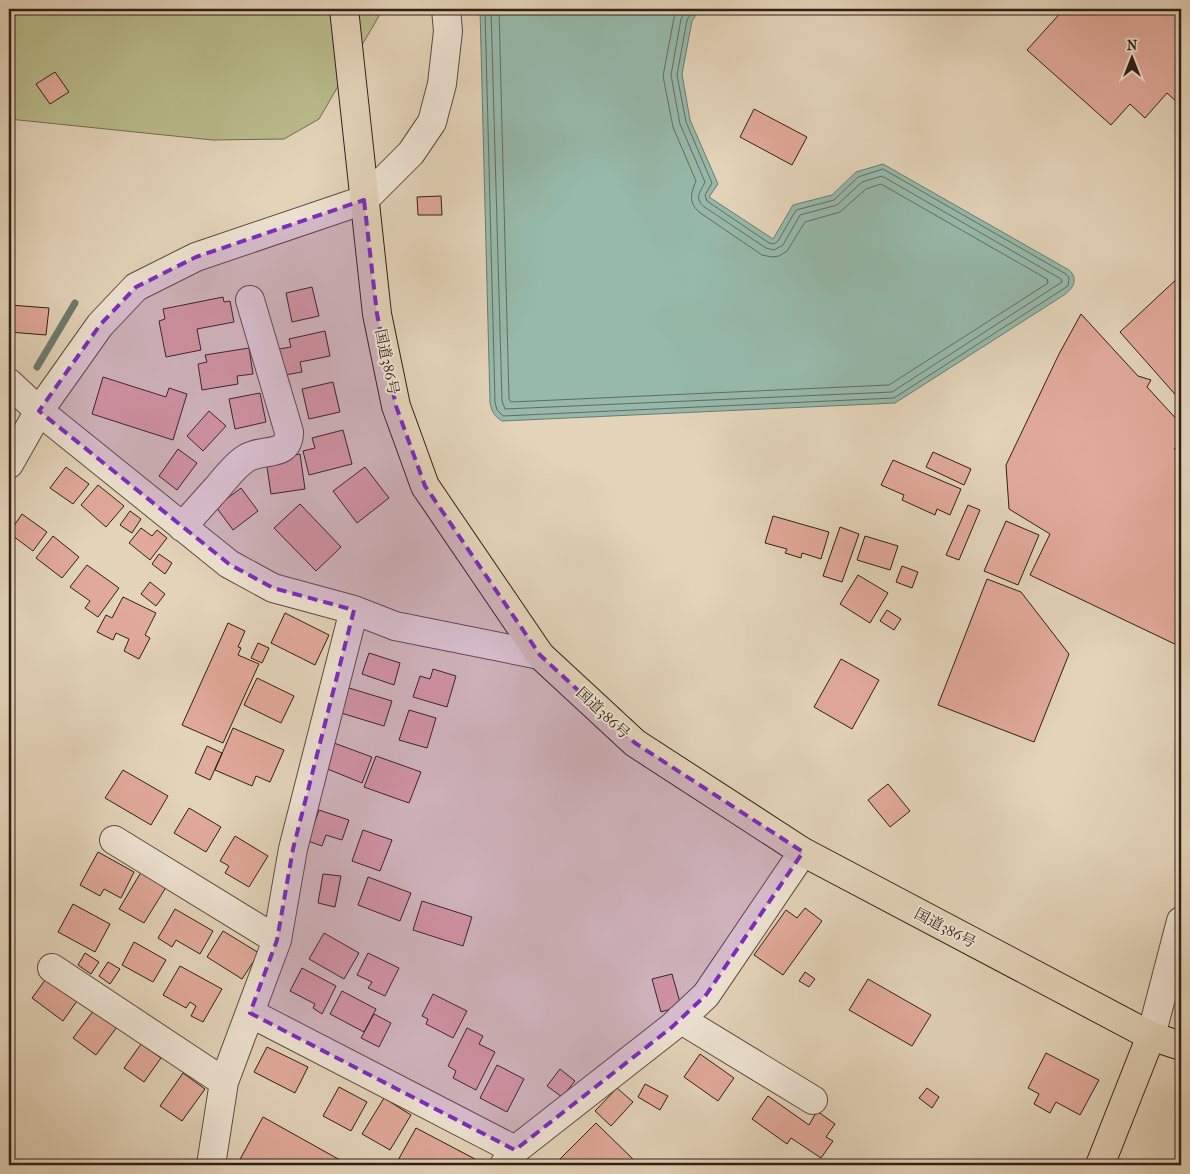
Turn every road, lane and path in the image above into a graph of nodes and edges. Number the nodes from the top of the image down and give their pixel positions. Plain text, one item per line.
1 (344, 9) edge
2 (446, 9) edge
3 (364, 200) junction
4 (250, 300) dead end
5 (9, 383) edge
6 (39, 411) junction
7 (9, 464) edge
8 (182, 527) junction
9 (354, 610) junction
10 (540, 655) junction
11 (114, 840) dead end
12 (803, 852) junction
13 (1181, 921) edge
14 (277, 940) junction
15 (52, 968) dead end
16 (250, 1013) junction
17 (680, 1019) junction
18 (1151, 1036) junction
19 (1181, 1046) edge
20 (224, 1082) junction
21 (813, 1100) dead end
22 (509, 1158) edge
23 (211, 1165) edge
24 (1100, 1165) edge

1 - 3 highway, 国道386号
2 - 3 street
3 - 6 street
3 - 10 highway, 国道386号
4 - 8 street
5 - 6 street
6 - 7 street
6 - 8 street
8 - 9 street
9 - 10 street
9 - 14 street
10 - 12 highway, 国道386号
11 - 14 street
12 - 17 street
12 - 18 highway, 国道386号
13 - 18 street
14 - 16 street
15 - 20 street
16 - 20 street
16 - 22 street
17 - 21 street
17 - 22 street
18 - 19 highway, 国道386号
18 - 24 highway
20 - 23 street

